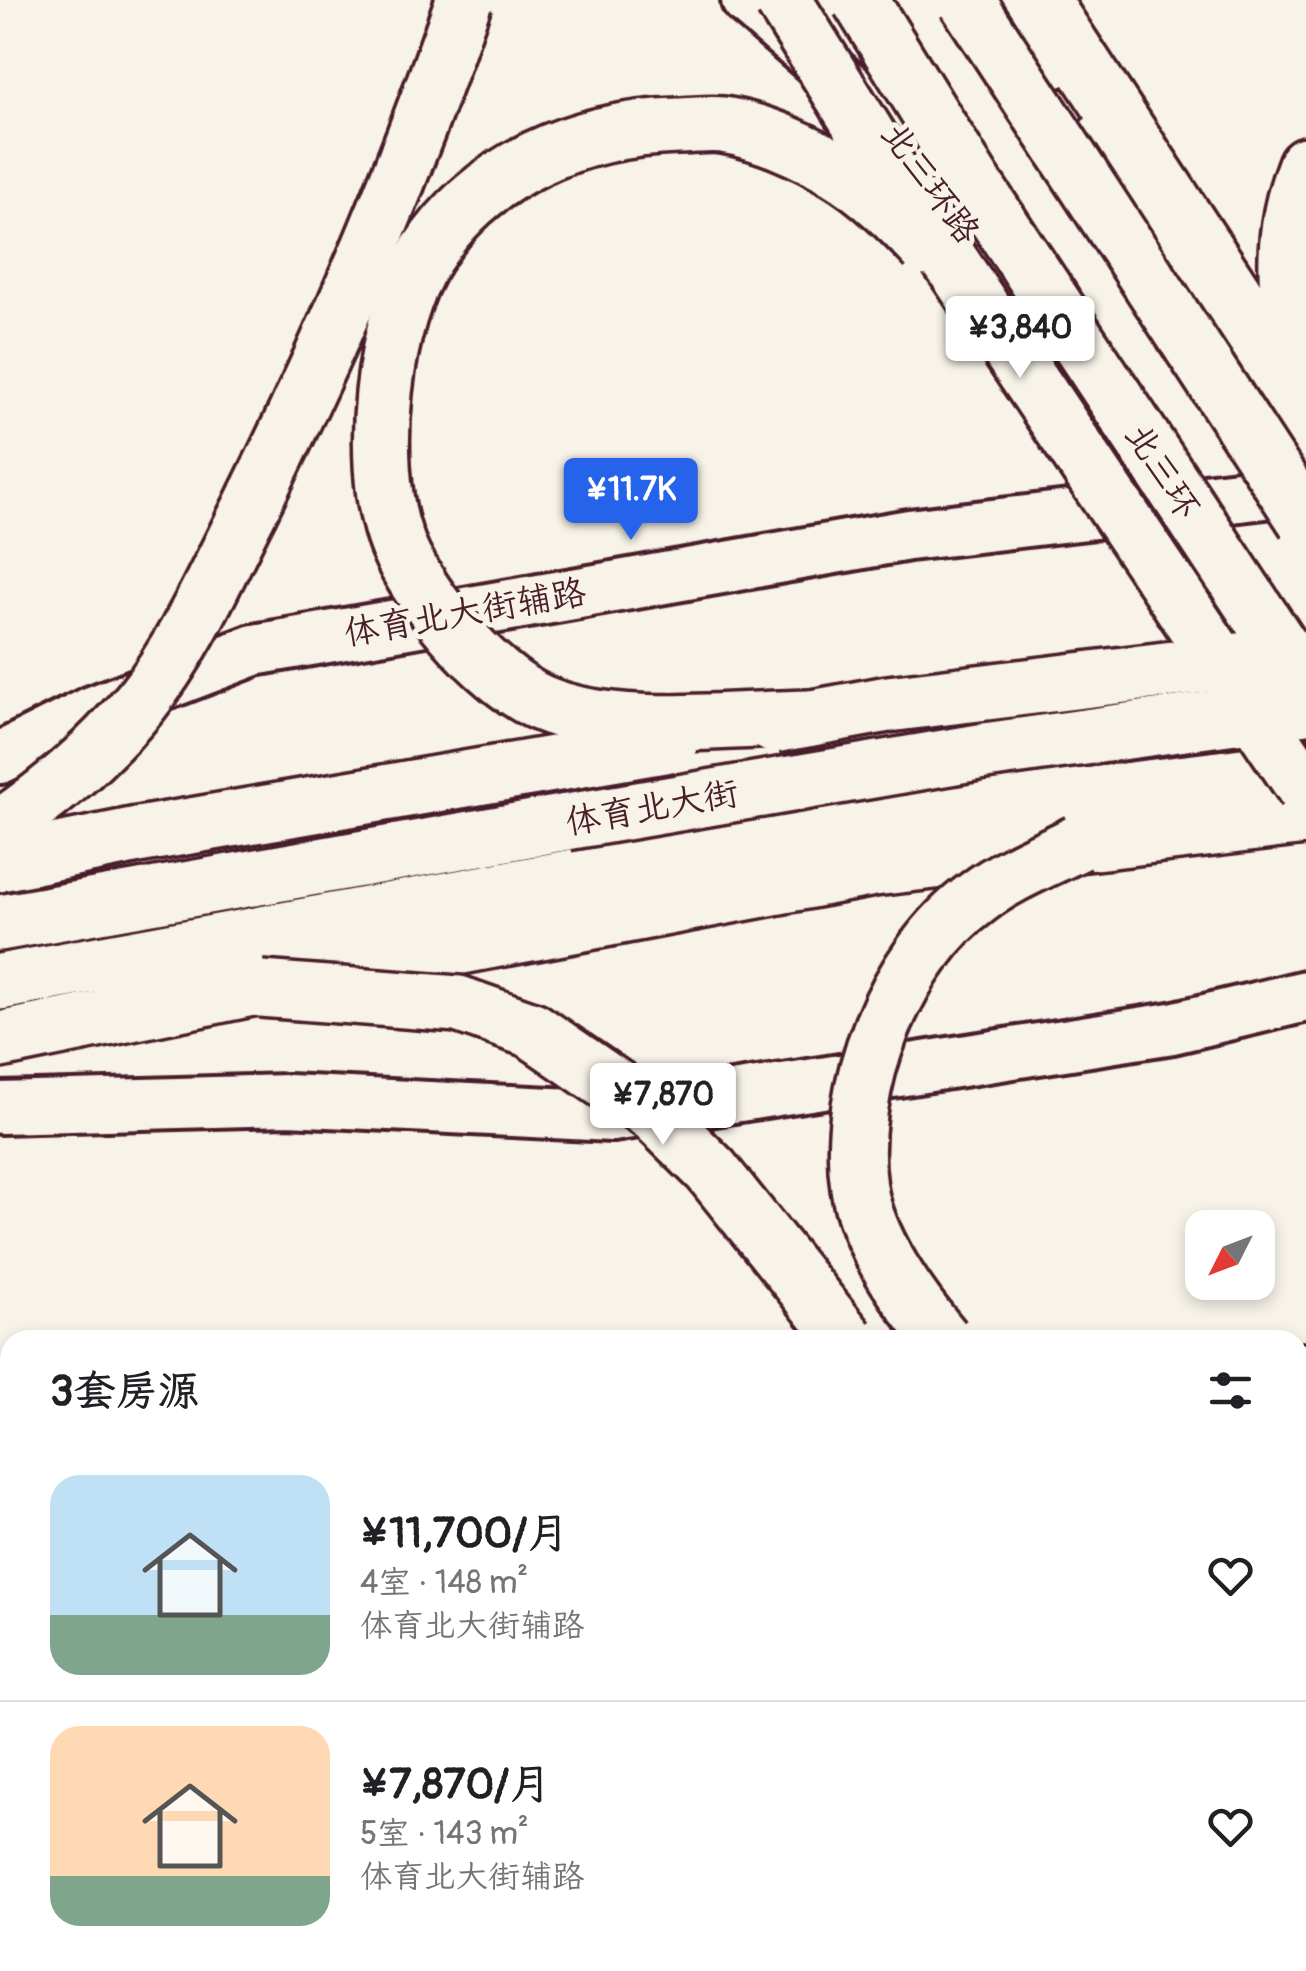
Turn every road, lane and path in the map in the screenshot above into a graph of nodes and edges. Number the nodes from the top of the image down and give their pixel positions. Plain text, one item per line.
1 (464, 0) edge
2 (747, 0) edge
3 (783, 0) edge
4 (860, 0) edge
5 (966, 0) edge
6 (1011, 0) edge
7 (1041, 0) edge
8 (1306, 165) edge
9 (976, 298) junction
10 (1306, 358) edge
11 (1306, 403) edge
12 (1306, 458) edge
13 (1306, 488) edge
14 (1153, 506) junction
15 (1306, 521) edge
16 (1306, 654) edge
17 (1306, 686) edge
18 (1306, 706) edge
19 (811, 718) junction
20 (1306, 750) edge
21 (0, 758) edge
22 (1306, 768) edge
23 (1306, 790) edge
24 (1306, 818) edge
25 (0, 828) edge
26 (1078, 843) junction
27 (0, 863) edge
28 (0, 923) edge
29 (0, 982) edge
30 (262, 990) junction
31 (1306, 996) edge
32 (0, 1040) edge
33 (0, 1108) edge
34 (839, 1330) edge
35 (934, 1330) edge

1 - 25 main road, bridge
2 - 14 main road, 北三环路
3 - 9 main road, bridge
4 - 17 main road, 北三环, bridge
5 - 15 main road, bridge
6 - 12 main road
7 - 11 main road
8 - 10 main road
9 - 19 main road, bridge
9 - 23 main road, bridge
13 - 14 main road, 体育北大街辅路
14 - 20 main road, 北三环路
14 - 21 main road, 体育北大街辅路
16 - 19 main road, bridge
18 - 28 main road, 体育北大街, bridge
19 - 27 main road, bridge
22 - 29 main road, 体育北大街
24 - 26 main road
26 - 30 main road, bridge
26 - 35 main road, bridge
30 - 32 main road
30 - 34 main road, bridge
31 - 33 main road

